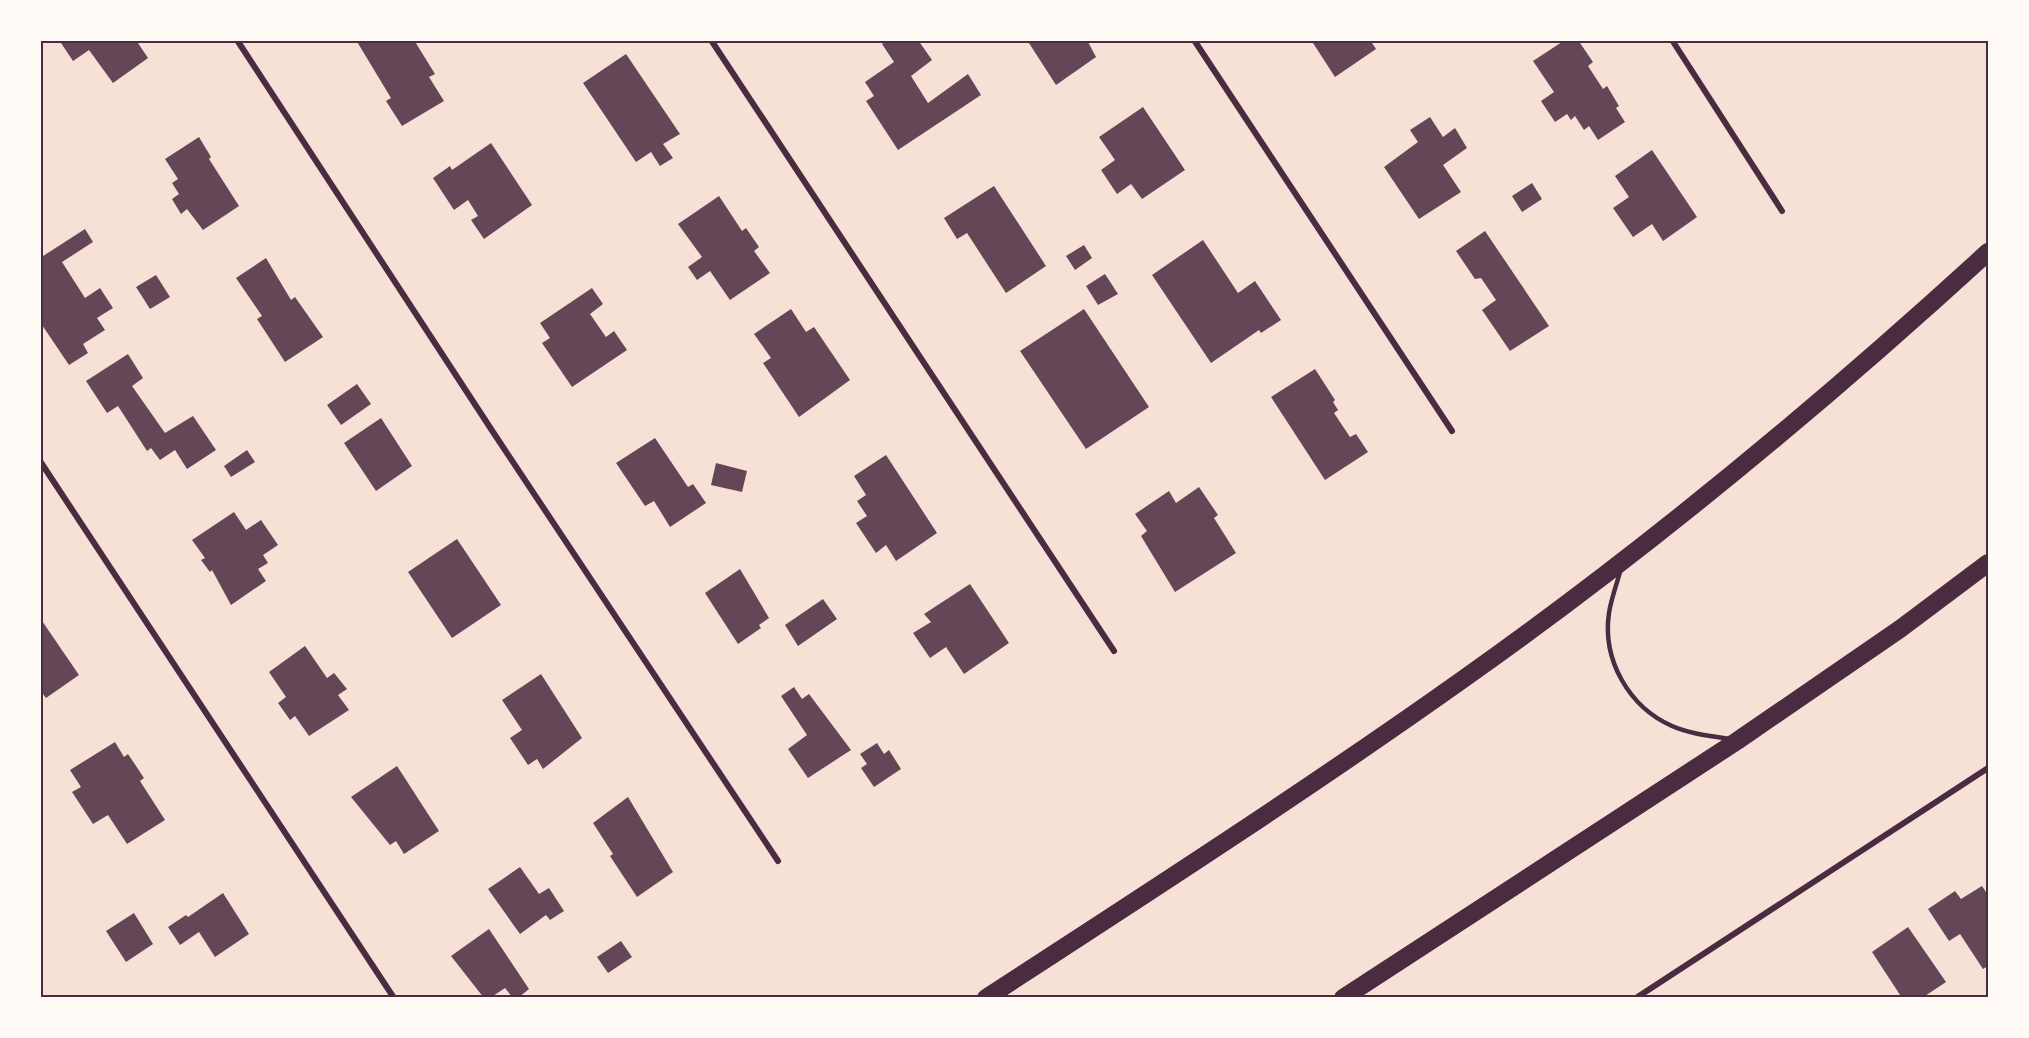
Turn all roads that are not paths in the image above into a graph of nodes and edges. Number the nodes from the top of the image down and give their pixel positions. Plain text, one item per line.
1 (237, 40) edge
2 (711, 40) edge
3 (1194, 40) edge
4 (1672, 40) edge
5 (1782, 211) dead end
6 (1989, 252) edge
7 (1452, 431) dead end
8 (40, 461) edge
9 (1624, 558) junction
10 (1989, 563) edge
11 (1114, 651) dead end
12 (1737, 741) junction
13 (1989, 768) edge
14 (778, 861) dead end
15 (394, 998) edge
16 (986, 998) edge
17 (1343, 998) edge
18 (1636, 998) edge

1 - 14 street
2 - 11 street
3 - 7 street
4 - 5 street
6 - 9 highway
8 - 15 street
9 - 12 lane
9 - 16 highway
10 - 12 highway
12 - 17 highway
13 - 18 street

